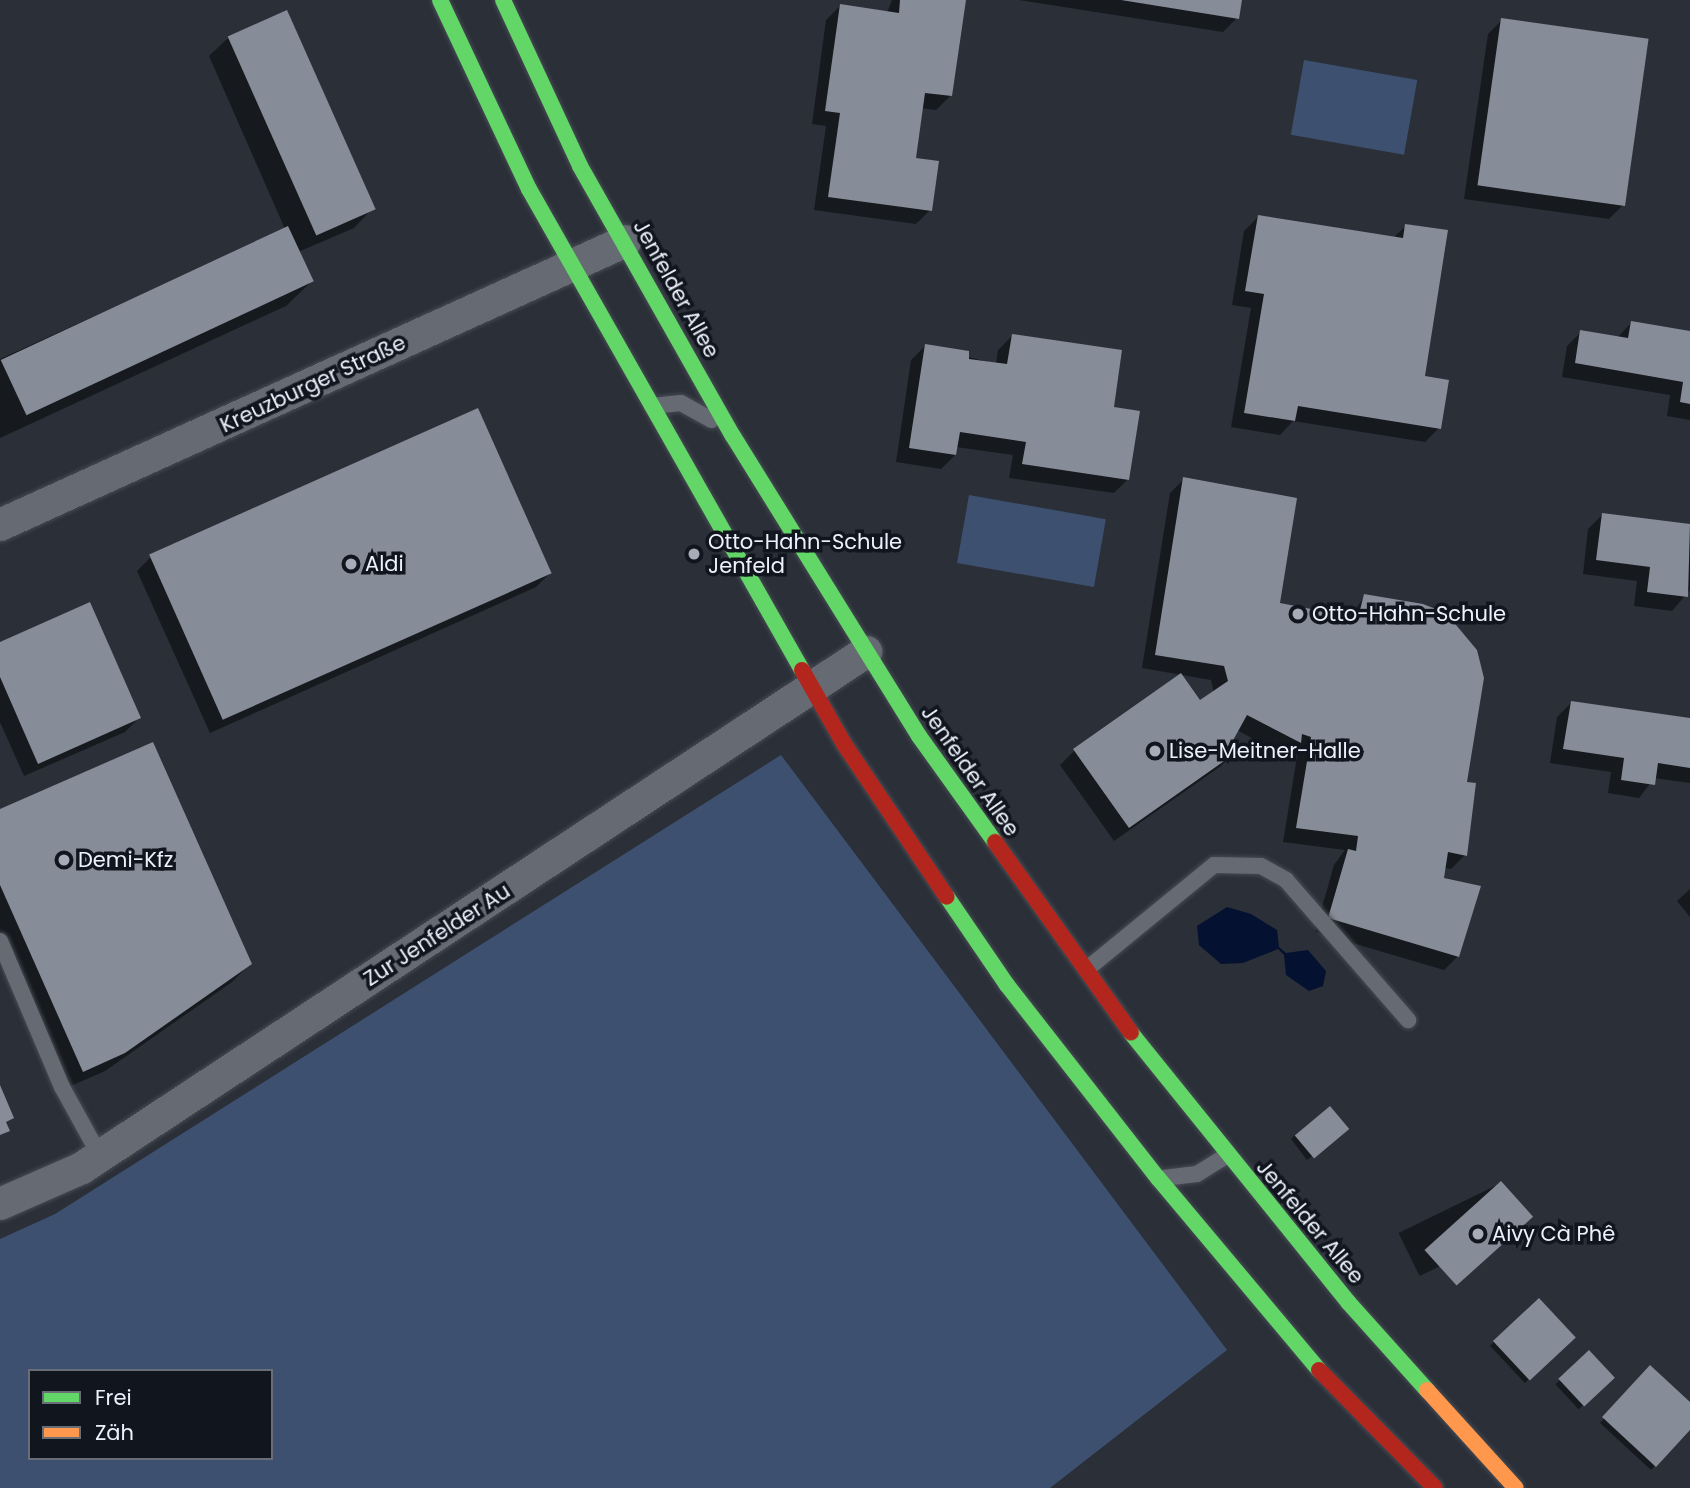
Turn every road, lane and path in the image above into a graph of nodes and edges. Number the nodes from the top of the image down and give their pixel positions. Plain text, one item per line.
1 (440, 0) edge
2 (503, 0) edge
3 (626, 241) junction
4 (572, 265) junction
5 (652, 406) junction
6 (733, 436) junction
7 (0, 525) edge
8 (866, 652) junction
9 (811, 688) junction
10 (0, 941) edge
11 (1085, 971) junction
12 (1408, 1020) dead end
13 (100, 1156) junction
14 (1228, 1156) junction
15 (1158, 1178) junction
16 (0, 1204) edge
17 (1435, 1488) edge
18 (1516, 1488) edge

1 - 4 main road
2 - 3 main road, Jenfelder Allee
3 - 4 street, Kreuzburger Straße
3 - 6 main road, Jenfelder Allee
4 - 5 main road
4 - 7 street, Kreuzburger Straße
5 - 6 lane
5 - 9 main road
6 - 8 main road, Jenfelder Allee
8 - 9 street, Zur Jenfelder Au
8 - 11 main road, Jenfelder Allee
9 - 13 street, Zur Jenfelder Au
9 - 15 main road
10 - 13 lane
11 - 12 lane
11 - 14 main road, Jenfelder Allee
13 - 16 street, Zur Jenfelder Au
14 - 15 lane
14 - 18 main road, Jenfelder Allee
15 - 17 main road

